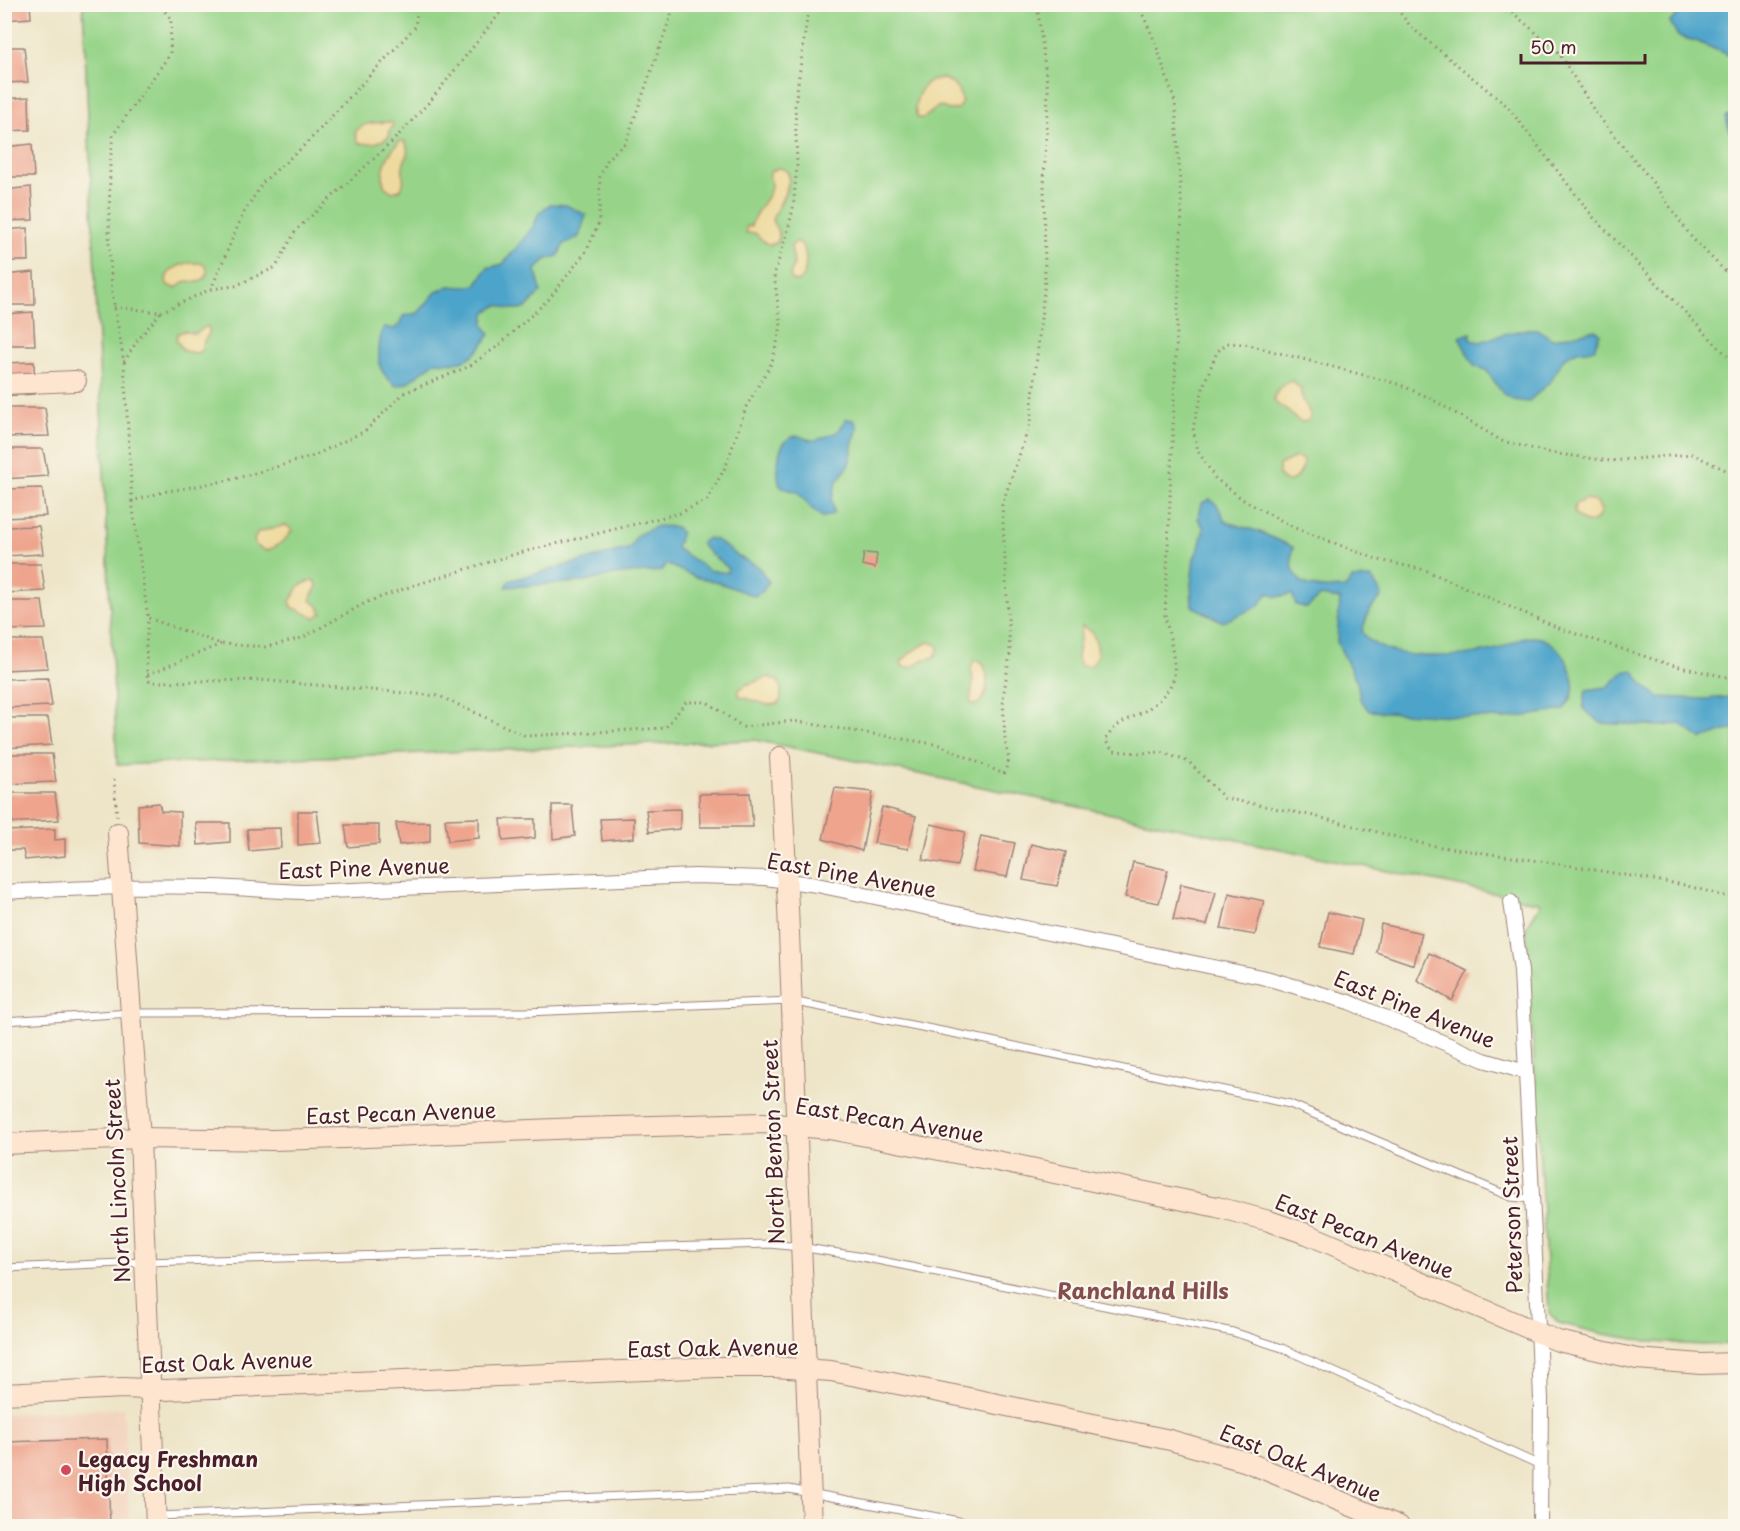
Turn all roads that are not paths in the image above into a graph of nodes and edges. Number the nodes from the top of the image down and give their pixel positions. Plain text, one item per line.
1 (76, 381) dead end
2 (4, 384) edge
3 (780, 757) dead end
4 (118, 833) road end
5 (786, 881) junction
6 (122, 886) junction
7 (4, 892) edge
8 (1511, 902) dead end
9 (791, 1001) junction
10 (131, 1013) junction
11 (4, 1021) edge
12 (1525, 1072) junction
13 (796, 1126) junction
14 (140, 1138) junction
15 (4, 1144) edge
16 (1531, 1199) junction
17 (800, 1247) junction
18 (145, 1262) junction
19 (4, 1268) edge
20 (1538, 1331) junction
21 (1736, 1363) edge
22 (805, 1369) junction
23 (151, 1389) junction
24 (4, 1394) edge
25 (1541, 1466) junction
26 (810, 1494) junction
27 (156, 1521) edge
28 (812, 1527) edge
29 (985, 1527) edge
30 (1399, 1527) edge
31 (1540, 1527) edge

1 - 2 street
3 - 5 street, North Benton Street
4 - 6 street, North Lincoln Street
5 - 6 street, East Pine Avenue
5 - 9 street, North Benton Street
5 - 12 street, East Pine Avenue
6 - 7 street, East Pine Avenue
6 - 10 street, North Lincoln Street
8 - 12 street, Peterson Street
9 - 10 lane
9 - 13 street, North Benton Street
9 - 16 lane
10 - 11 lane
10 - 14 street, North Lincoln Street
12 - 16 street, Peterson Street
13 - 14 street, East Pecan Avenue
13 - 17 street, North Benton Street
13 - 20 street, East Pecan Avenue
14 - 15 street, East Pecan Avenue
14 - 18 street, North Lincoln Street
16 - 20 street, Peterson Street
17 - 18 lane
17 - 22 street, North Benton Street
17 - 25 lane
18 - 19 lane
18 - 23 street, North Lincoln Street
20 - 21 street, East Pecan Avenue
20 - 25 street, Peterson Street
22 - 23 street, East Oak Avenue
22 - 26 street, North Benton Street
22 - 30 street, East Oak Avenue
23 - 24 street, East Oak Avenue
23 - 27 street, North Lincoln Street
25 - 31 street, Peterson Street
26 - 27 lane
26 - 28 street, North Benton Street
26 - 29 lane

